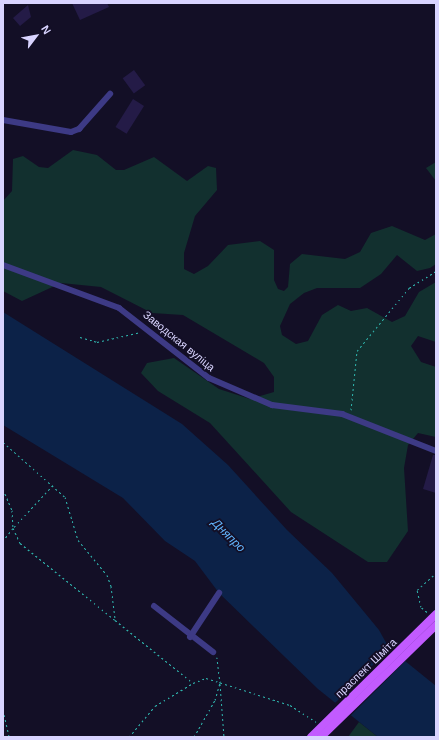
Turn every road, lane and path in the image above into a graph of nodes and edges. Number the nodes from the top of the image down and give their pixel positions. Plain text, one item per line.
1 (110, 94) dead end
2 (3, 120) edge
3 (3, 265) edge
4 (436, 271) edge
5 (147, 327) junction
6 (80, 337) dead end
7 (350, 418) junction
8 (436, 451) edge
9 (53, 484) dead end
10 (3, 489) edge
11 (13, 528) junction
12 (3, 541) edge
13 (436, 573) edge
14 (219, 593) dead end
15 (154, 606) dead end
16 (434, 615) edge
17 (115, 620) dead end
18 (436, 624) edge
19 (190, 637) junction
20 (213, 652) joint
21 (193, 683) dead end
22 (220, 684) junction
23 (3, 710) edge
24 (9, 737) edge
25 (129, 737) edge
26 (194, 737) edge
27 (224, 737) edge
28 (311, 737) edge
29 (321, 737) edge

1 - 2 street
3 - 5 street, Заводская вуліца
4 - 7 path
5 - 6 path
5 - 7 street, Заводская вуліца
7 - 8 street, Заводская вуліца
9 - 11 path
10 - 11 path
11 - 12 path
11 - 17 path
13 - 16 path
14 - 19 street
15 - 19 street
16 - 28 main road, праспект Шміта, bridge
18 - 29 main road, праспект Шміта, bridge
19 - 20 street
20 - 22 path
21 - 25 path
22 - 26 path
22 - 27 path
23 - 24 path

